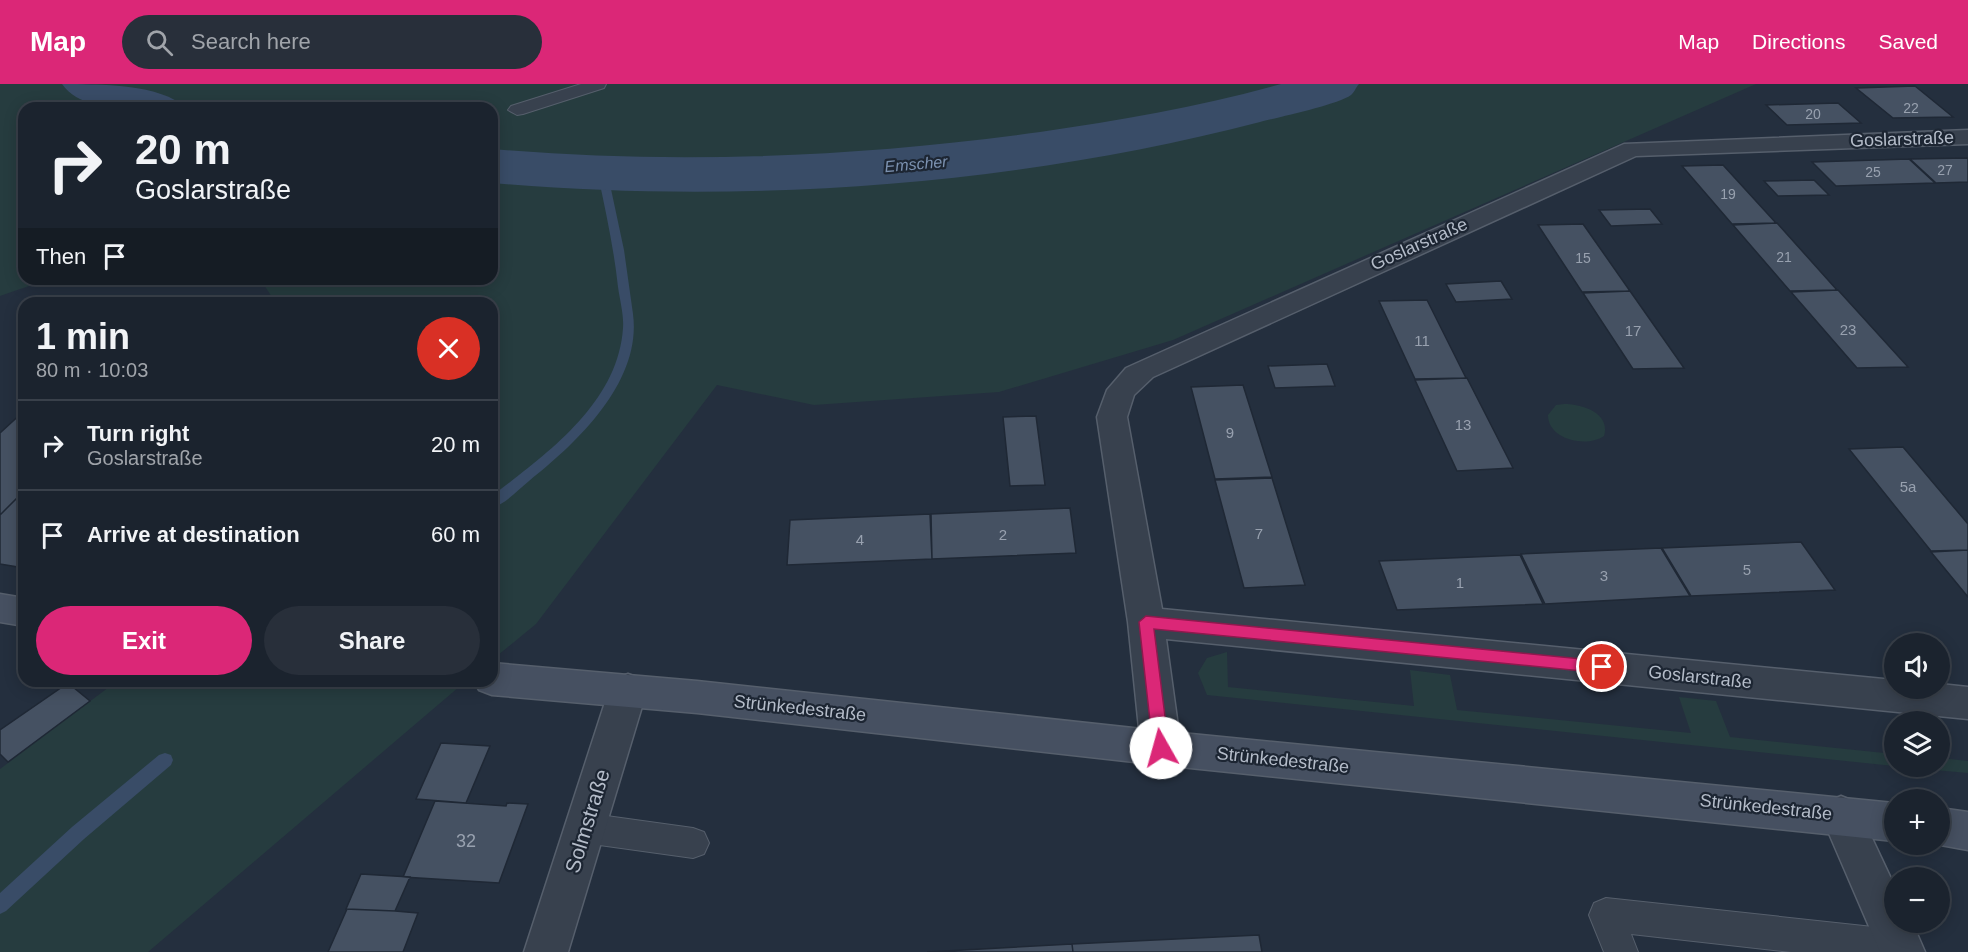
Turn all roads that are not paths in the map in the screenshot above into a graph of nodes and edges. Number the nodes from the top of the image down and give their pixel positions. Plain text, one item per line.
1 (598, 84) edge
2 (517, 110) dead end
3 (1968, 137) edge
4 (0, 608) edge
5 (18, 611) edge
6 (1146, 622) junction
7 (498, 679) edge
8 (628, 690) junction
9 (1968, 703) edge
10 (1161, 748) junction
11 (1841, 815) junction
12 (1884, 821) edge
13 (585, 828) junction
14 (1950, 828) edge
15 (1968, 831) edge
16 (693, 843) dead end
17 (1902, 950) edge
18 (546, 952) edge
19 (1621, 952) edge

1 - 2 lane
3 - 6 street, Goslarstraße
4 - 5 main road
6 - 9 street, Goslarstraße
6 - 10 street, Goslarstraße
7 - 8 main road, Strünkedestraße
8 - 10 main road, Strünkedestraße
8 - 13 street, Solmstraße
10 - 11 main road, Strünkedestraße
11 - 12 main road, Strünkedestraße
11 - 17 street
13 - 16 lane
13 - 18 street, Solmstraße
14 - 15 main road
17 - 19 lane

